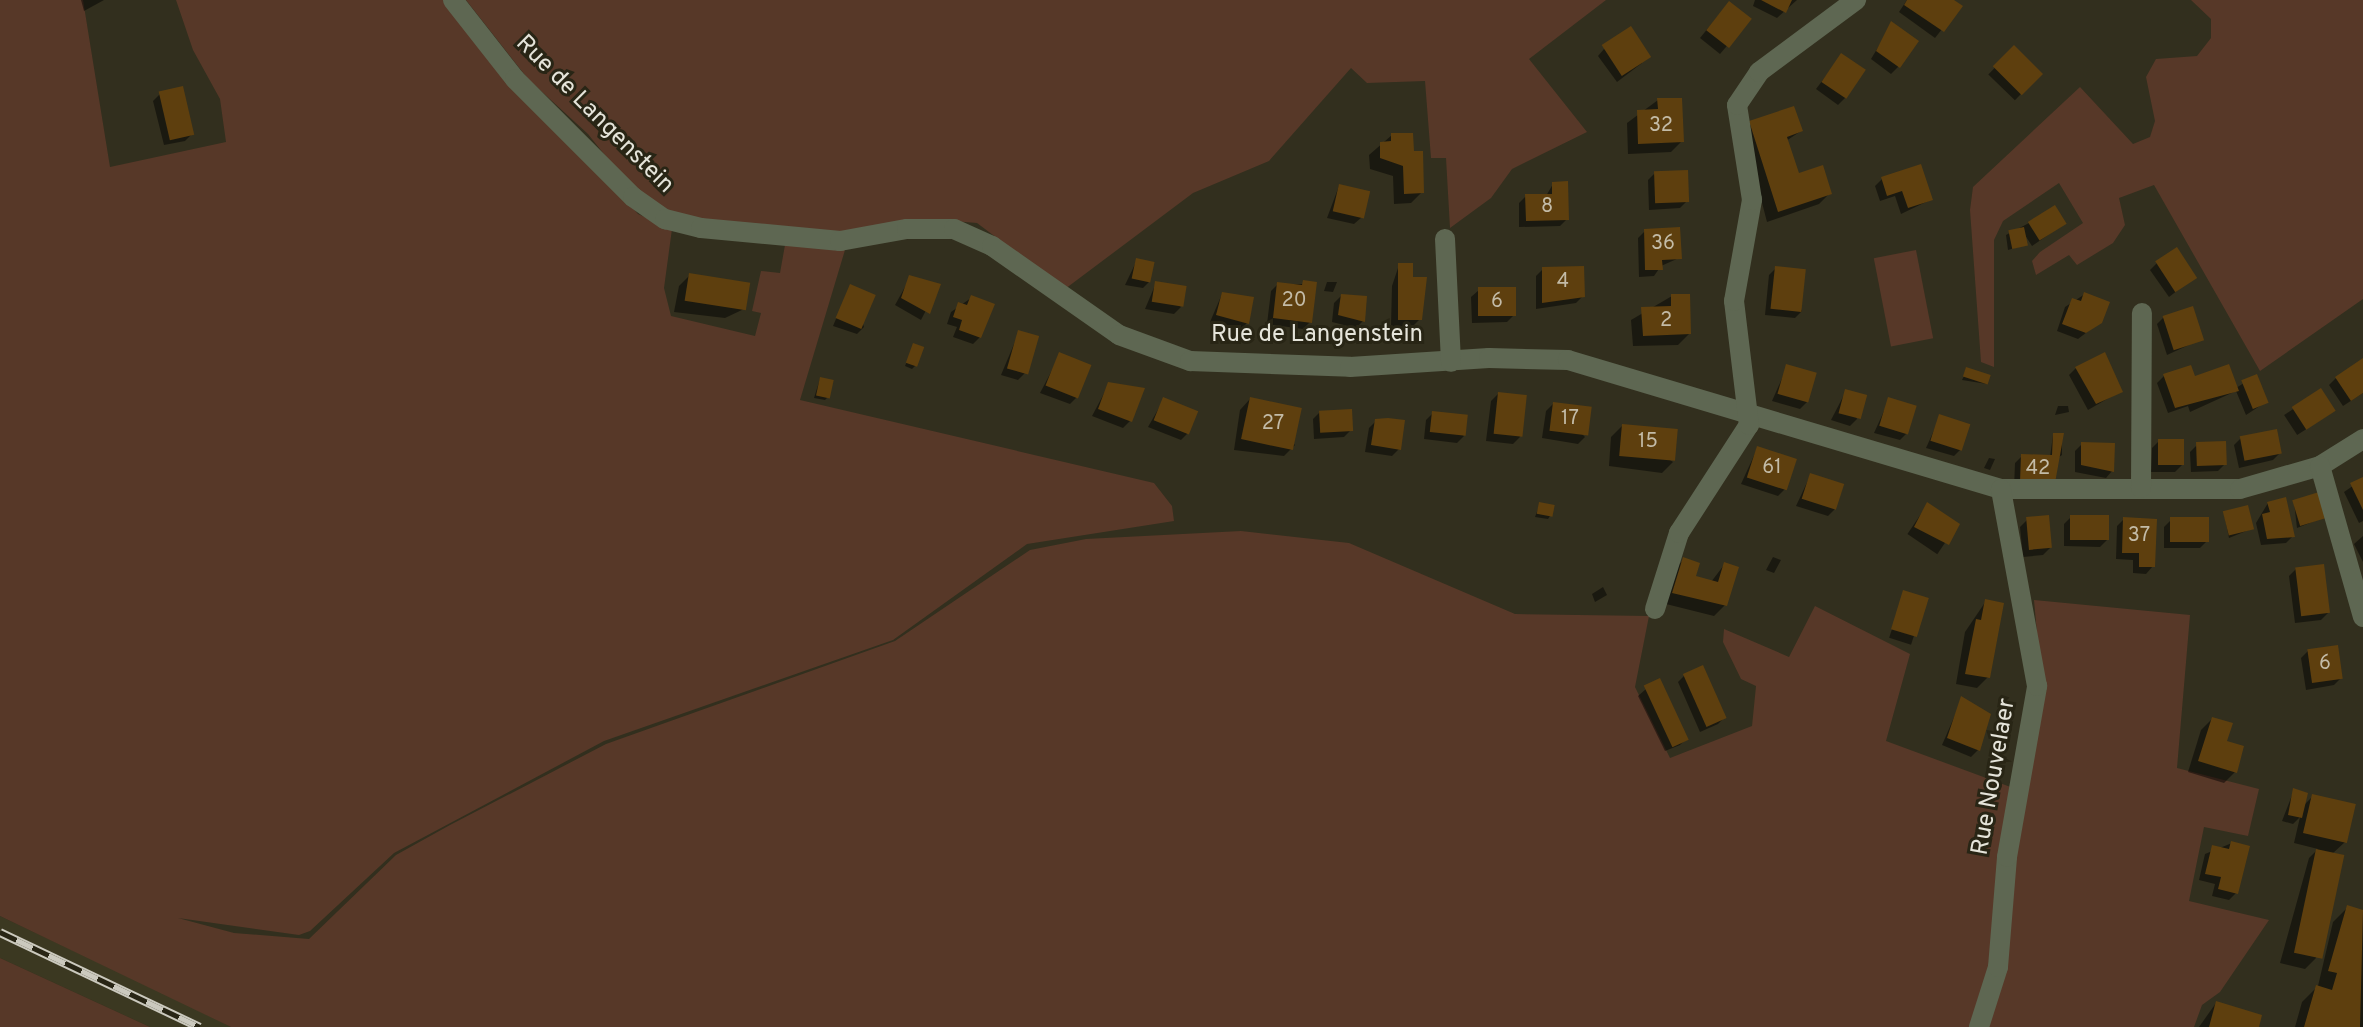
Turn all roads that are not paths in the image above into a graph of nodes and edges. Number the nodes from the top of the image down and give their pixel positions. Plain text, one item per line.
1 (453, 0) edge
2 (1856, 0) edge
3 (1445, 239) dead end
4 (2142, 313) dead end
5 (1451, 362) junction
6 (1750, 415) junction
7 (2363, 439) edge
8 (2320, 466) junction
9 (2141, 488) junction
10 (2001, 489) junction
11 (1655, 609) dead end
12 (2363, 617) edge
13 (1979, 1027) edge

1 - 5 street, Rue de Langenstein
2 - 6 street
3 - 5 street, Rue de Langenstein
4 - 9 street
5 - 6 street, Rue de Langenstein
6 - 10 street
6 - 11 street
7 - 8 street
8 - 9 street
8 - 12 street
9 - 10 street
10 - 13 street, Rue Nouvelaer

